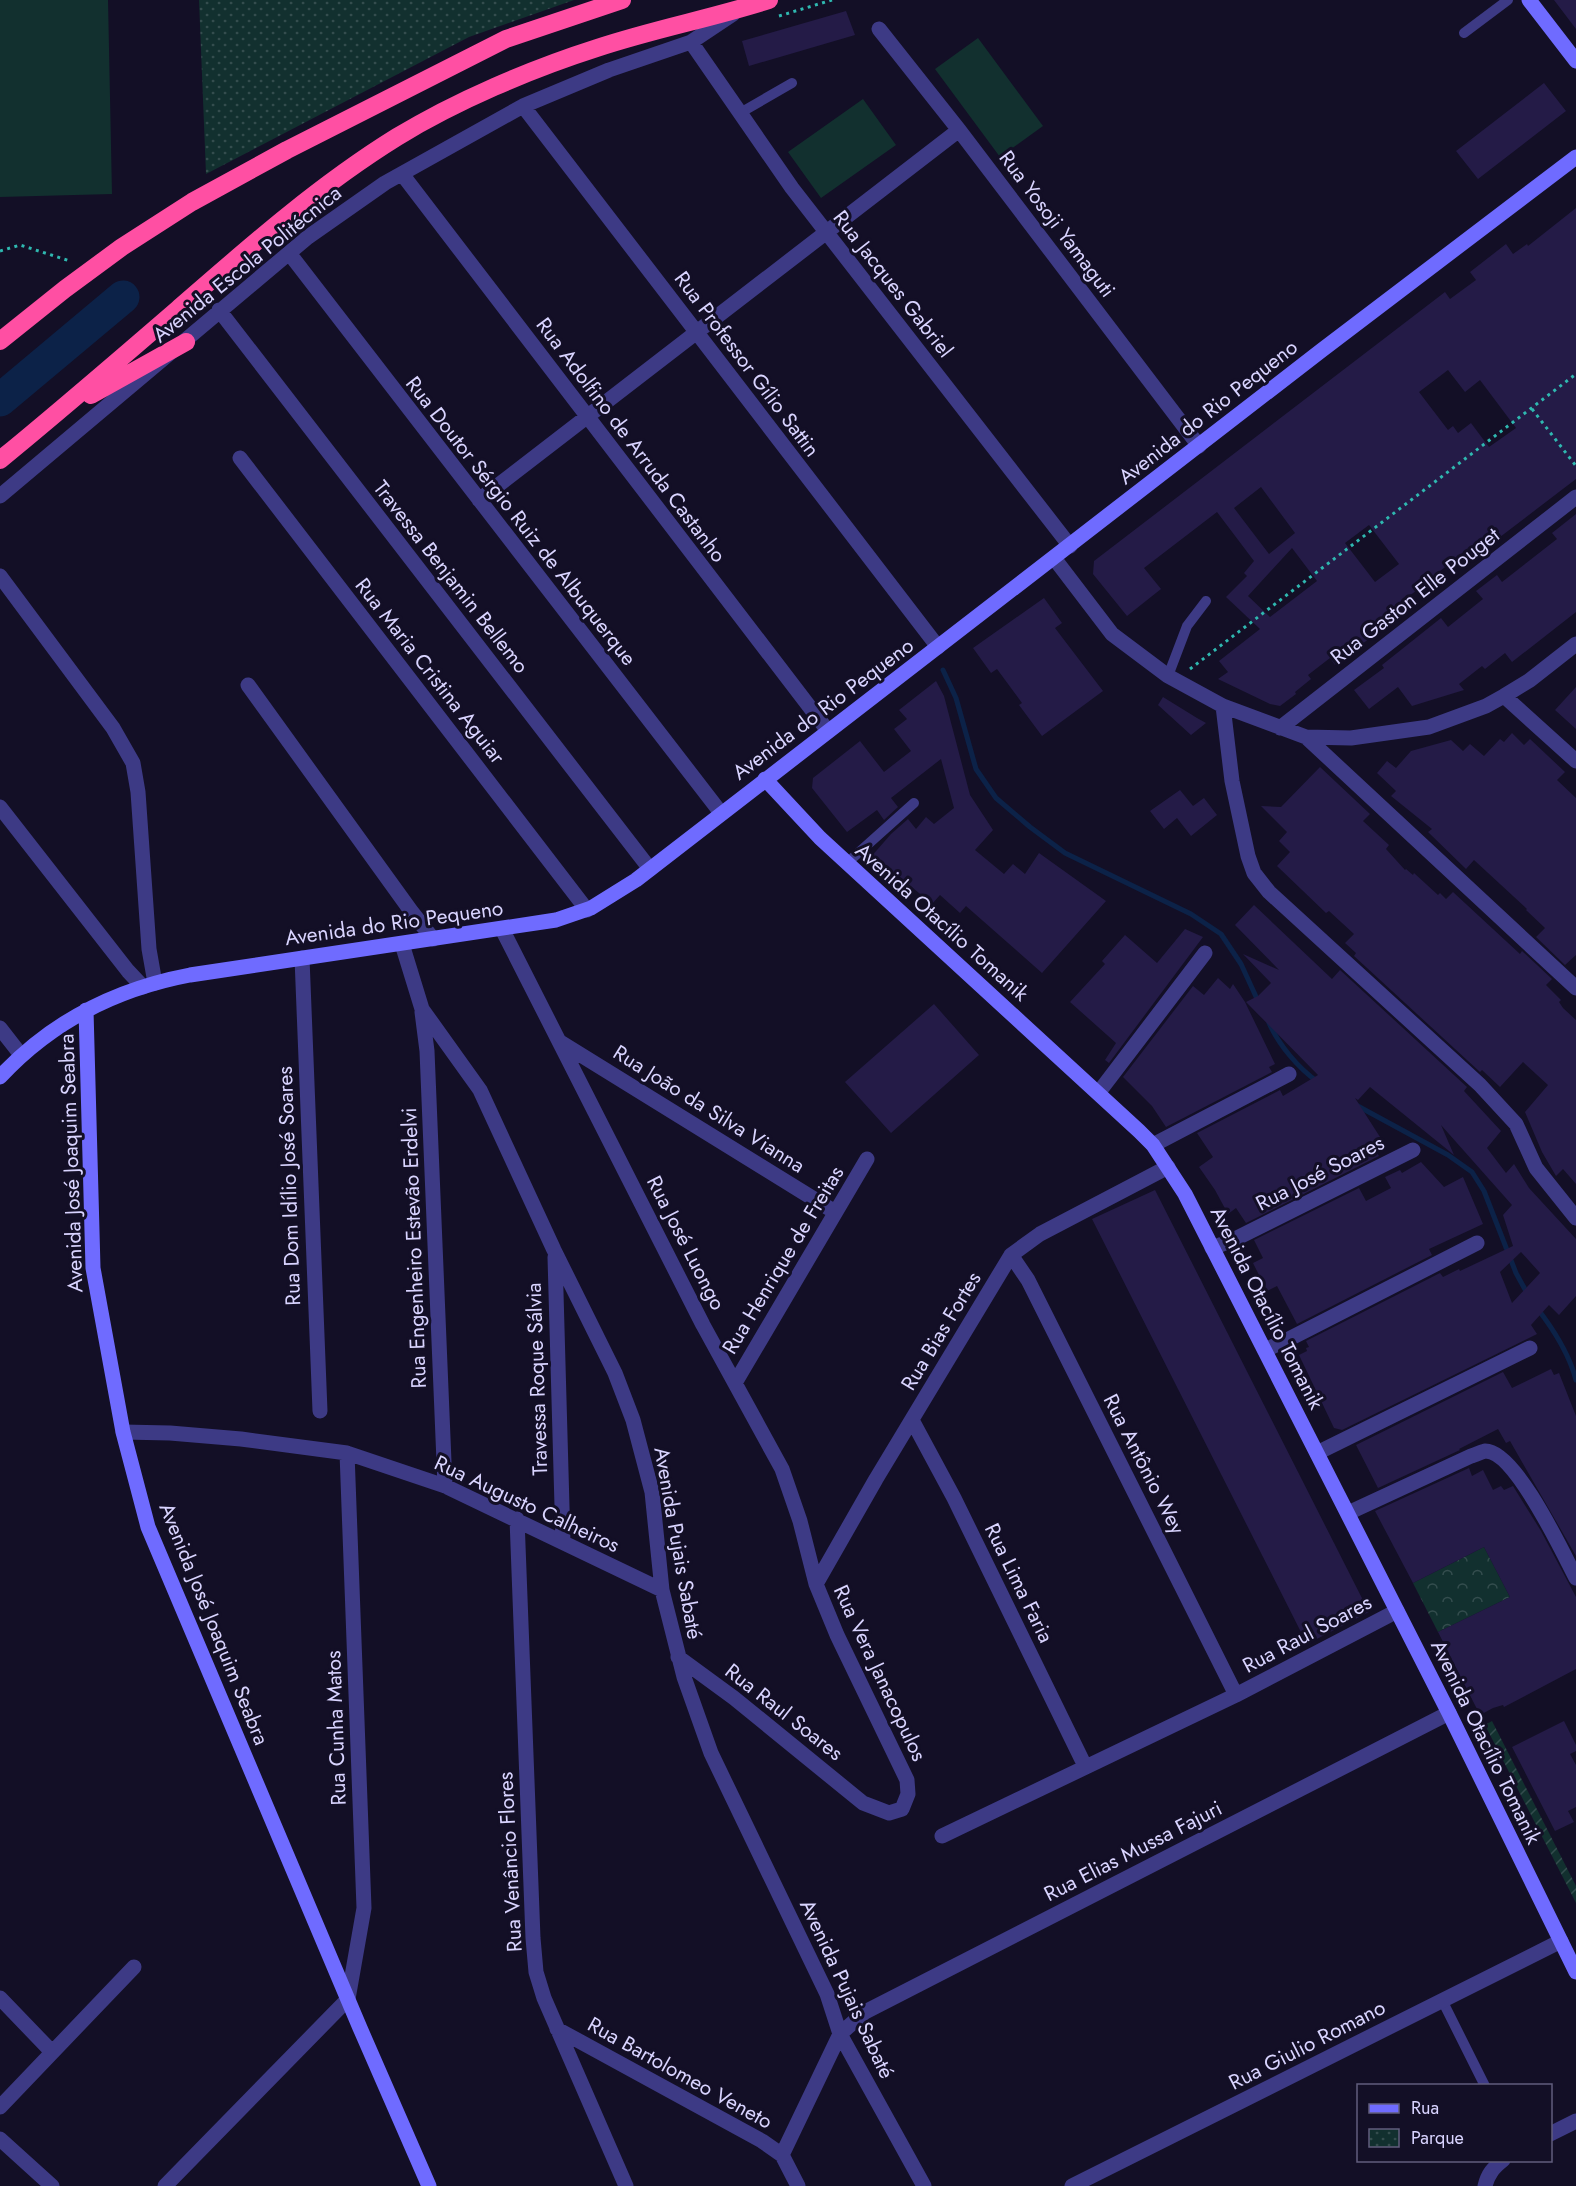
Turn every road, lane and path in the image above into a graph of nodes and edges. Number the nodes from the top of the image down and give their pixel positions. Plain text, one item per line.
1 (622, 0) edge
2 (769, 0) edge
3 (1508, 0) edge
4 (1529, 0) edge
5 (739, 9) junction
6 (879, 29) dead end
7 (1464, 33) dead end
8 (691, 42) junction
9 (1576, 61) edge
10 (792, 83) dead end
11 (523, 106) junction
12 (740, 113) junction
13 (959, 130) junction
14 (1576, 157) edge
15 (402, 174) junction
16 (826, 232) junction
17 (0, 251) edge
18 (289, 253) junction
19 (92, 268) junction
20 (219, 310) junction
21 (696, 332) junction
22 (0, 342) edge
23 (186, 342) junction
24 (1576, 374) edge
25 (1532, 409) junction
26 (55, 415) junction
27 (586, 416) junction
28 (1199, 446) junction
29 (240, 458) dead end
30 (0, 460) edge
31 (1576, 466) edge
32 (0, 496) edge
33 (1576, 497) edge
34 (479, 500) junction
35 (1070, 546) junction
36 (1054, 558) junction
37 (0, 576) edge
38 (1206, 601) dead end
39 (1576, 644) edge
40 (938, 647) junction
41 (1171, 678) junction
42 (248, 685) dead end
43 (1504, 696) junction
44 (1223, 706) junction
45 (1280, 728) junction
46 (828, 731) junction
47 (1306, 737) junction
48 (1576, 761) edge
49 (765, 779) junction
50 (914, 803) dead end
51 (0, 807) edge
52 (721, 813) junction
53 (848, 863) junction
54 (650, 869) junction
55 (586, 910) junction
56 (502, 929) junction
57 (434, 939) junction
58 (402, 944) junction
59 (1205, 953) dead end
60 (302, 958) junction
61 (149, 985) junction
62 (1576, 988) edge
63 (422, 1009) junction
64 (86, 1010) junction
65 (0, 1028) edge
66 (560, 1042) junction
67 (21, 1054) junction
68 (1289, 1074) dead end
69 (0, 1077) edge
70 (1099, 1092) junction
71 (1153, 1144) junction
72 (1413, 1150) dead end
73 (867, 1159) dead end
74 (1168, 1167) junction
75 (836, 1212) junction
76 (1576, 1218) edge
77 (1477, 1243) dead end
78 (1212, 1248) junction
79 (554, 1250) junction
80 (1011, 1255) junction
81 (1530, 1348) dead end
82 (1265, 1350) junction
83 (735, 1383) junction
84 (320, 1411) dead end
85 (912, 1420) junction
86 (123, 1432) junction
87 (347, 1453) junction
88 (1317, 1453) junction
89 (445, 1486) junction
90 (1348, 1513) junction
91 (517, 1519) junction
92 (563, 1542) junction
93 (1576, 1578) edge
94 (816, 1584) junction
95 (662, 1590) junction
96 (1397, 1611) junction
97 (678, 1657) junction
98 (1236, 1695) junction
99 (1449, 1713) junction
100 (1085, 1766) junction
101 (863, 1803) joint
102 (942, 1836) dead end
103 (1561, 1941) junction
104 (134, 1967) dead end
105 (1576, 1971) edge
106 (0, 1998) edge
107 (348, 1999) junction
108 (1442, 2001) junction
109 (558, 2029) junction
110 (840, 2034) junction
111 (52, 2052) junction
112 (1484, 2084) edge
113 (0, 2107) edge
114 (1576, 2121) edge
115 (1552, 2133) edge
116 (0, 2139) edge
117 (782, 2155) junction
118 (1501, 2162) edge
119 (52, 2186) edge
120 (165, 2186) edge
121 (429, 2186) edge
122 (626, 2186) edge
123 (798, 2186) edge
124 (924, 2186) edge
125 (1072, 2186) edge
126 (1485, 2186) edge

1 - 19 highway
2 - 5 highway, Avenida Escola Politécnica
3 - 7 lane
4 - 9 main road
5 - 8 street, Avenida Escola Politécnica
5 - 26 highway, Avenida Escola Politécnica
6 - 13 street, Rua Yosoji Yamaguti
8 - 11 street, Avenida Escola Politécnica
8 - 12 street, Rua Jacques Gabriel
10 - 12 lane
11 - 15 street, Avenida Escola Politécnica
11 - 21 street, Rua Professor Gílio Sattin
12 - 16 street, Rua Jacques Gabriel
13 - 16 street
13 - 28 street, Rua Yosoji Yamaguti
14 - 28 main road, Avenida do Rio Pequeno
15 - 18 street, Avenida Escola Politécnica
15 - 27 street, Rua Adolfino de Arruda Castanho
16 - 21 street
16 - 35 street, Rua Jacques Gabriel
17 - 19 path
18 - 20 street, Avenida Escola Politécnica
18 - 34 street, Rua Doutor Sérgio Ruiz de Albuquerque
19 - 22 highway
20 - 23 street, Avenida Escola Politécnica
20 - 54 street, Travessa Benjamin Bellemo
21 - 27 street
21 - 40 street, Rua Professor Gílio Sattin
23 - 26 highway
23 - 32 street, Avenida Escola Politécnica
24 - 25 path
25 - 31 path
25 - 41 path
26 - 30 highway, Avenida Escola Politécnica
27 - 34 street
27 - 46 street, Rua Adolfino de Arruda Castanho
28 - 35 main road, Avenida do Rio Pequeno
29 - 55 street, Rua Maria Cristina Aguiar
33 - 45 street, Rua Gaston Elle Pouget
34 - 52 street, Rua Doutor Sérgio Ruiz de Albuquerque
35 - 36 main road, Avenida do Rio Pequeno
36 - 40 main road, Avenida do Rio Pequeno
36 - 41 street
37 - 61 street
38 - 41 lane
39 - 43 street
40 - 46 main road, Avenida do Rio Pequeno
41 - 44 street
42 - 57 street
43 - 47 street
43 - 48 street
44 - 45 street
44 - 76 street
45 - 47 street
46 - 49 main road, Avenida do Rio Pequeno
47 - 62 street
49 - 52 main road, Avenida do Rio Pequeno
49 - 53 main road, Avenida Otacílio Tomanik
50 - 53 lane
51 - 61 street
52 - 54 main road, Avenida do Rio Pequeno
53 - 70 main road, Avenida Otacílio Tomanik
54 - 55 main road, Avenida do Rio Pequeno
55 - 56 main road, Avenida do Rio Pequeno
56 - 57 main road, Avenida do Rio Pequeno
56 - 66 street, Rua José Luongo
57 - 58 main road, Avenida do Rio Pequeno
58 - 60 main road, Avenida do Rio Pequeno
58 - 63 street, Avenida Pujais Sabaté
59 - 70 street
60 - 61 main road, Avenida do Rio Pequeno
60 - 84 street, Rua Dom Idílio José Soares
61 - 64 main road, Avenida do Rio Pequeno
63 - 79 street, Avenida Pujais Sabaté
63 - 89 street, Rua Engenheiro Estevão Erdelvi
64 - 67 main road, Avenida do Rio Pequeno
64 - 86 main road, Avenida José Joaquim Seabra
65 - 67 street
66 - 75 street, Rua João da Silva Vianna
66 - 83 street, Rua José Luongo
67 - 69 main road, Avenida do Rio Pequeno
68 - 71 street
70 - 71 main road, Avenida Otacílio Tomanik
71 - 74 main road, Avenida Otacílio Tomanik
72 - 78 street, Rua José Soares
73 - 75 street, Rua Henrique de Freitas
74 - 78 main road, Avenida Otacílio Tomanik
74 - 80 street, Rua Bias Fortes
75 - 83 street, Rua Henrique de Freitas
77 - 82 street
78 - 82 main road, Avenida Otacílio Tomanik
79 - 92 street, Travessa Roque Sálvia
79 - 95 street, Avenida Pujais Sabaté
80 - 85 street, Rua Bias Fortes
80 - 98 street, Rua Antônio Wey
81 - 88 street
82 - 88 main road, Avenida Otacílio Tomanik
83 - 94 street, Rua José Luongo
85 - 94 street, Rua Bias Fortes
85 - 100 street, Rua Lima Faria
86 - 87 street, Rua Augusto Calheiros
86 - 107 main road, Avenida José Joaquim Seabra
87 - 89 street, Rua Augusto Calheiros
87 - 107 street, Rua Cunha Matos
88 - 90 main road, Avenida Otacílio Tomanik
89 - 91 street, Rua Augusto Calheiros
90 - 93 street
90 - 96 main road, Avenida Otacílio Tomanik
91 - 92 street, Rua Augusto Calheiros
91 - 109 street, Rua Venâncio Flores
92 - 95 street, Rua Augusto Calheiros
94 - 101 street, Rua Vera Janacopulos
95 - 97 street, Avenida Pujais Sabaté
96 - 98 street, Rua Raul Soares
96 - 99 main road, Avenida Otacílio Tomanik
97 - 101 street, Rua Raul Soares
97 - 110 street, Avenida Pujais Sabaté
98 - 100 street, Rua Raul Soares
99 - 103 main road, Avenida Otacílio Tomanik
99 - 110 street, Rua Elias Mussa Fajuri
100 - 102 street, Rua Raul Soares
103 - 105 main road, Avenida Otacílio Tomanik
103 - 108 street, Rua Giulio Romano
104 - 111 street
106 - 111 street
107 - 120 street
107 - 121 main road, Avenida José Joaquim Seabra
108 - 112 lane
108 - 125 street, Rua Giulio Romano
109 - 117 street, Rua Bartolomeo Veneto
109 - 122 street, Rua Venâncio Flores
110 - 117 street
110 - 124 street, Avenida Pujais Sabaté
111 - 113 street
114 - 115 street
116 - 119 street
117 - 123 street
118 - 126 street

